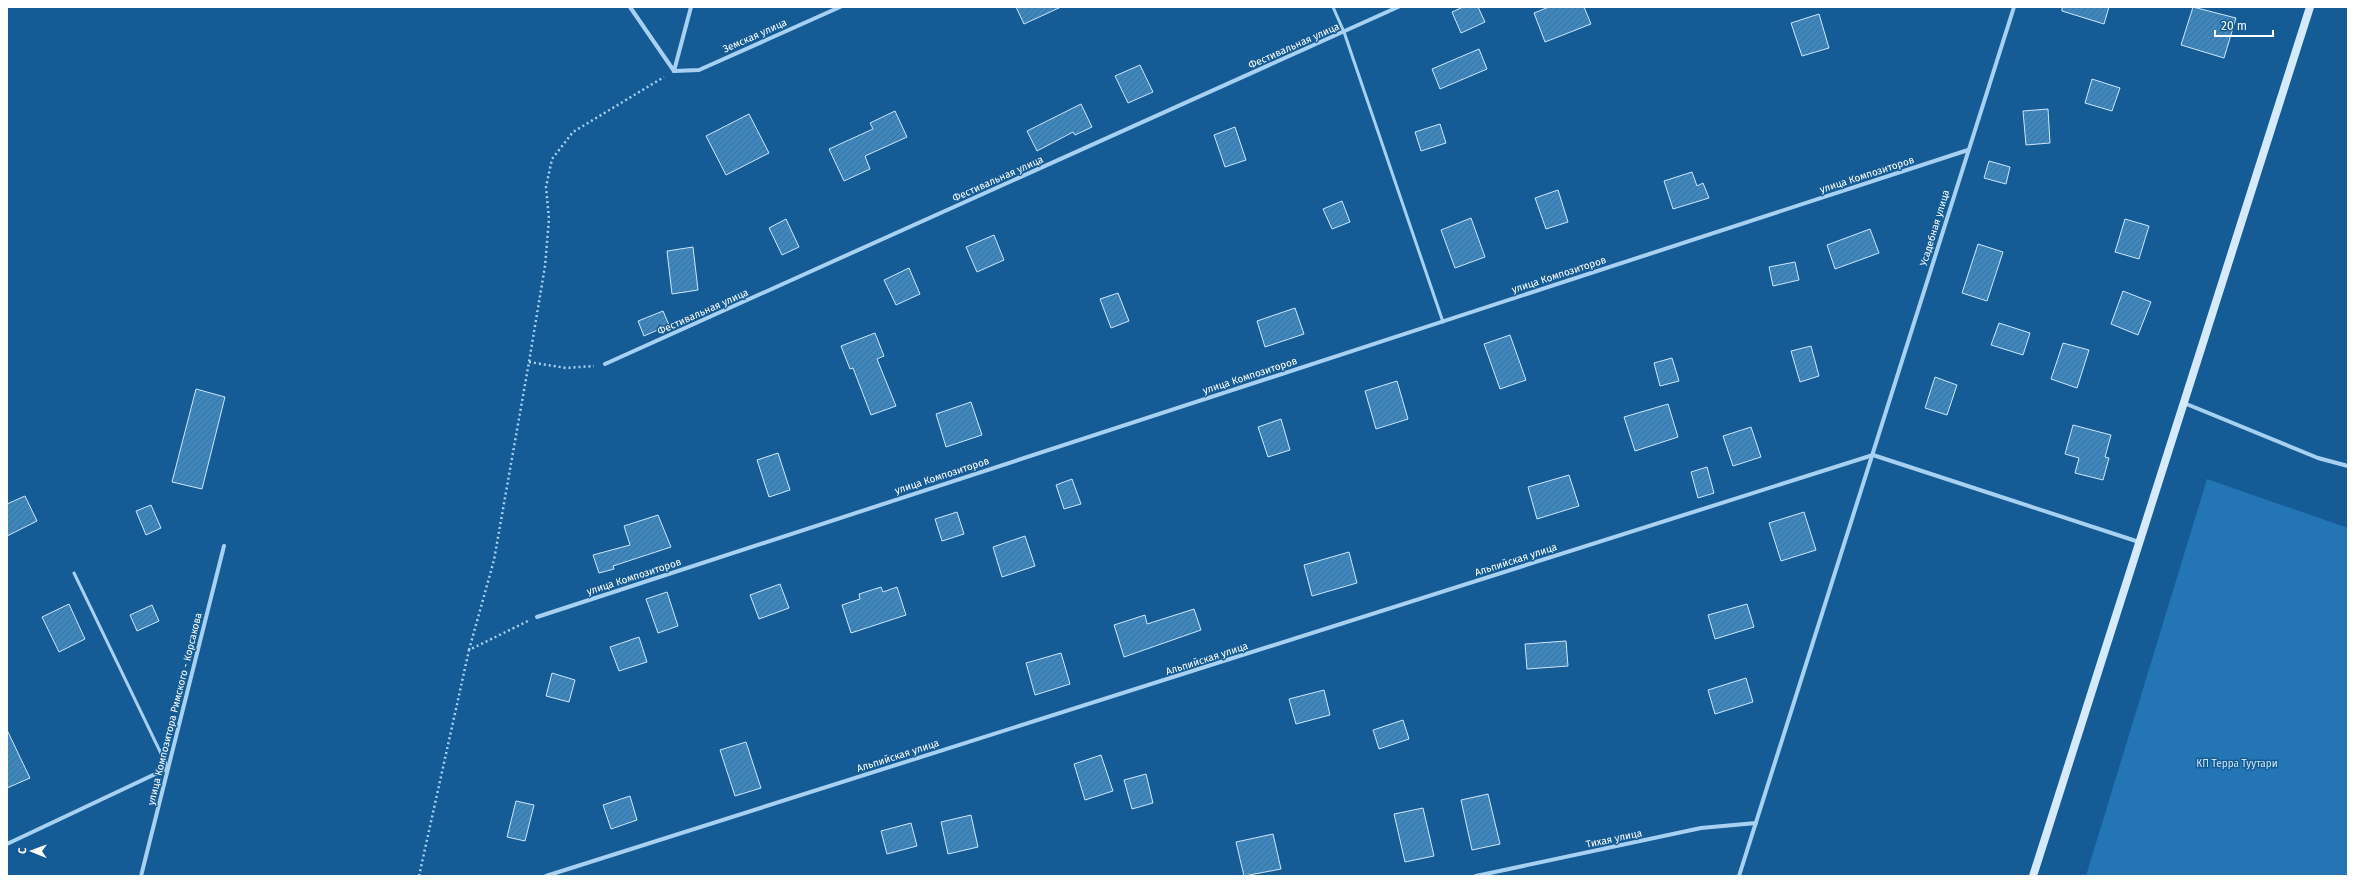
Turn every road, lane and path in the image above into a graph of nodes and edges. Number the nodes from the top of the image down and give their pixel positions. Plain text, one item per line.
1 (630, 7) edge
2 (691, 7) edge
3 (840, 7) edge
4 (1333, 7) edge
5 (1398, 7) edge
6 (2014, 7) edge
7 (2310, 7) edge
8 (1344, 32) junction
9 (674, 71) junction
10 (1968, 150) junction
11 (1443, 322) junction
12 (529, 362) junction
13 (605, 364) joint
14 (2184, 403) junction
15 (1873, 455) junction
16 (2348, 466) edge
17 (2140, 542) junction
18 (224, 546) dead end
19 (74, 573) dead end
20 (537, 617) joint
21 (469, 650) junction
22 (168, 768) junction
23 (1756, 823) junction
24 (7, 844) edge
25 (141, 876) edge
26 (419, 876) edge
27 (546, 876) edge
28 (1476, 876) edge
29 (1739, 876) edge
30 (2033, 876) edge

1 - 9 street
2 - 9 street
3 - 9 street, Земская улица
4 - 8 lane
5 - 8 street, Фестивальная улица
6 - 10 street, Усадебная улица
7 - 14 street
8 - 11 lane
8 - 13 street, Фестивальная улица
9 - 12 path
10 - 11 street, улица Композиторов
10 - 15 street, Усадебная улица
11 - 20 street, улица Композиторов
12 - 13 path
12 - 21 path
14 - 16 street
14 - 17 street
15 - 17 street
15 - 23 street, Усадебная улица
15 - 27 street, Альпийская улица
17 - 30 street
18 - 22 street, улица Композитора Римского - Корсакова
19 - 22 lane
20 - 21 path
21 - 26 path
22 - 24 street
22 - 25 street, улица Композитора Римского - Корсакова
23 - 28 street, Тихая улица
23 - 29 street, Усадебная улица

